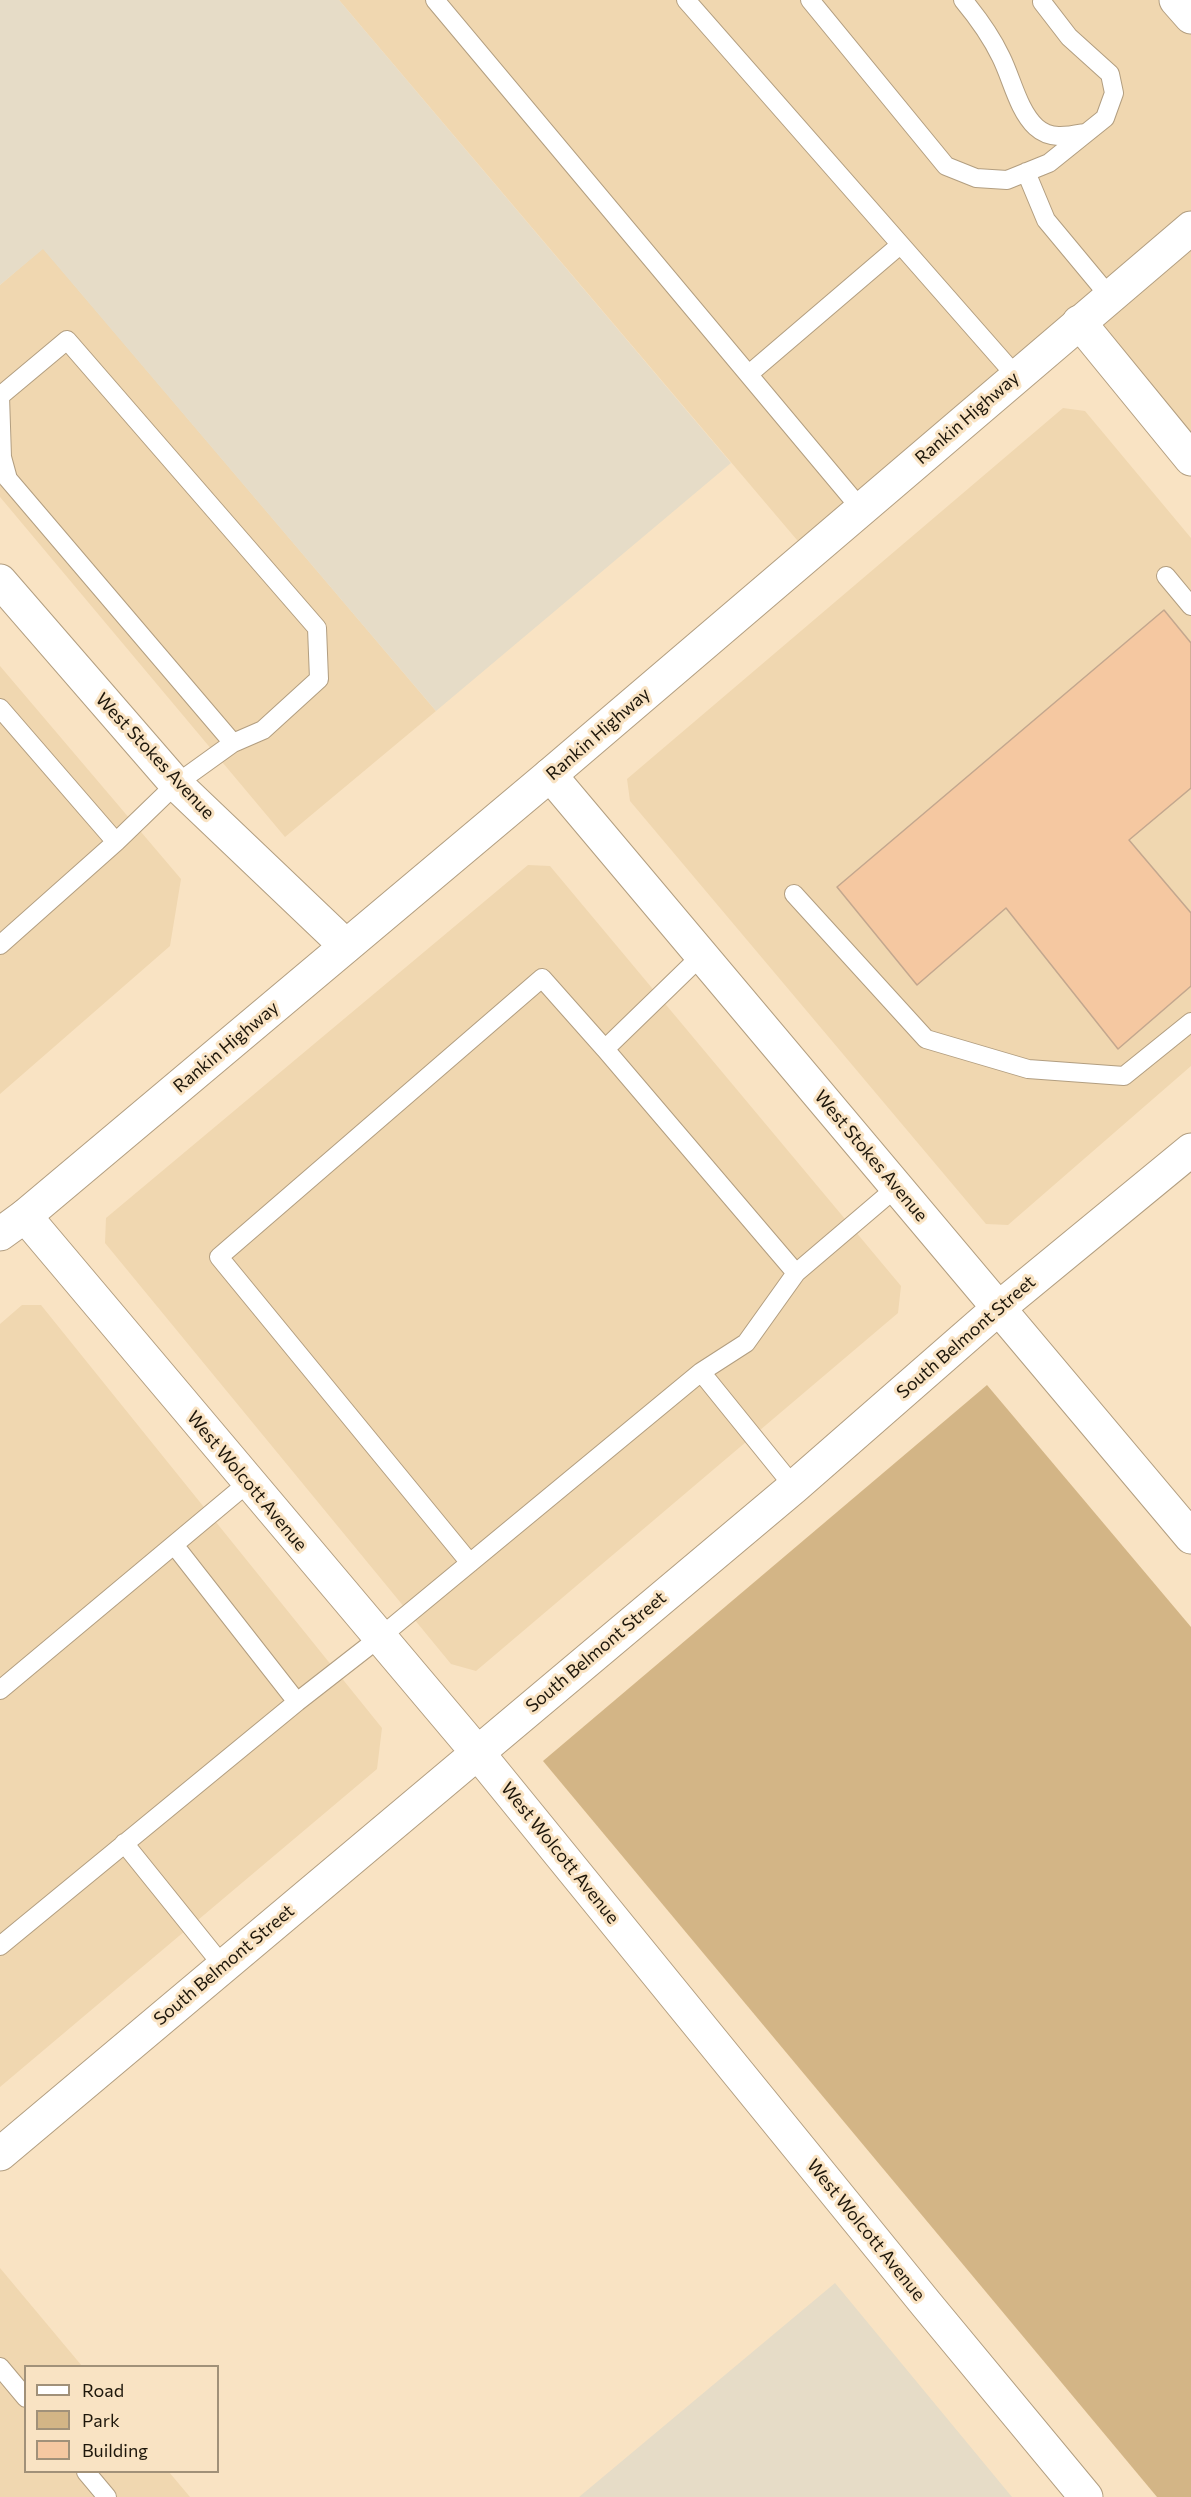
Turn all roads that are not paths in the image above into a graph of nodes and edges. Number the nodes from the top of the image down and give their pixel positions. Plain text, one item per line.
1 (435, 0) edge
2 (686, 0) edge
3 (810, 0) edge
4 (963, 0) edge
5 (1176, 0) edge
6 (1041, 2) dead end
7 (1191, 17) edge
8 (1086, 133) junction
9 (1026, 172) junction
10 (1191, 228) edge
11 (900, 245) junction
12 (1110, 297) junction
13 (1079, 322) junction
14 (749, 374) junction
15 (1016, 376) junction
16 (0, 396) edge
17 (1185, 441) edge
18 (861, 509) junction
19 (1166, 576) dead end
20 (0, 581) edge
21 (1191, 606) edge
22 (0, 708) edge
23 (233, 743) junction
24 (550, 775) junction
25 (176, 784) junction
26 (116, 843) junction
27 (794, 894) dead end
28 (0, 945) edge
29 (346, 946) junction
30 (702, 955) junction
31 (1191, 1022) edge
32 (605, 1049) junction
33 (1191, 1150) edge
34 (897, 1188) junction
35 (13, 1225) edge
36 (796, 1273) junction
37 (1000, 1307) junction
38 (701, 1372) junction
39 (249, 1482) junction
40 (794, 1487) junction
41 (1191, 1537) edge
42 (175, 1546) junction
43 (470, 1563) junction
44 (379, 1638) junction
45 (0, 1690) edge
46 (297, 1702) junction
47 (477, 1752) junction
48 (124, 1843) junction
49 (0, 1946) edge
50 (223, 1966) junction
51 (0, 2154) edge
52 (0, 2367) edge
53 (24, 2396) edge
54 (87, 2473) edge
55 (107, 2497) edge
56 (1086, 2497) edge

1 - 14 lane
2 - 11 lane
3 - 9 lane
4 - 8 lane
5 - 7 main road
6 - 8 lane
8 - 9 lane
9 - 12 lane
10 - 12 main road, Rankin Highway
11 - 14 lane
11 - 15 lane
12 - 13 main road, Rankin Highway
13 - 15 main road, Rankin Highway
13 - 17 main road
14 - 18 lane
15 - 18 main road, Rankin Highway
16 - 23 lane
16 - 23 lane
18 - 24 main road, Rankin Highway
19 - 21 lane
20 - 25 main road, West Stokes Avenue
22 - 26 lane
23 - 25 lane
24 - 29 main road, Rankin Highway
24 - 30 main road, West Stokes Avenue
25 - 26 lane
25 - 29 main road, West Stokes Avenue
26 - 28 lane
27 - 31 lane
29 - 35 main road, Rankin Highway
30 - 32 lane
30 - 34 main road, West Stokes Avenue
32 - 36 lane
32 - 43 lane
33 - 37 main road, South Belmont Street
34 - 36 lane
34 - 37 main road, West Stokes Avenue
35 - 39 main road, West Wolcott Avenue
36 - 38 lane
37 - 40 main road, South Belmont Street
37 - 41 main road, West Stokes Avenue
38 - 40 lane
38 - 43 lane
39 - 42 lane
39 - 44 main road, West Wolcott Avenue
40 - 47 main road, South Belmont Street
42 - 45 lane
42 - 46 lane
43 - 44 lane
44 - 46 lane
44 - 47 main road, West Wolcott Avenue
46 - 48 lane
47 - 50 main road, South Belmont Street
47 - 56 main road, West Wolcott Avenue
48 - 49 lane
48 - 50 lane
50 - 51 main road, South Belmont Street
52 - 53 lane
54 - 55 lane

